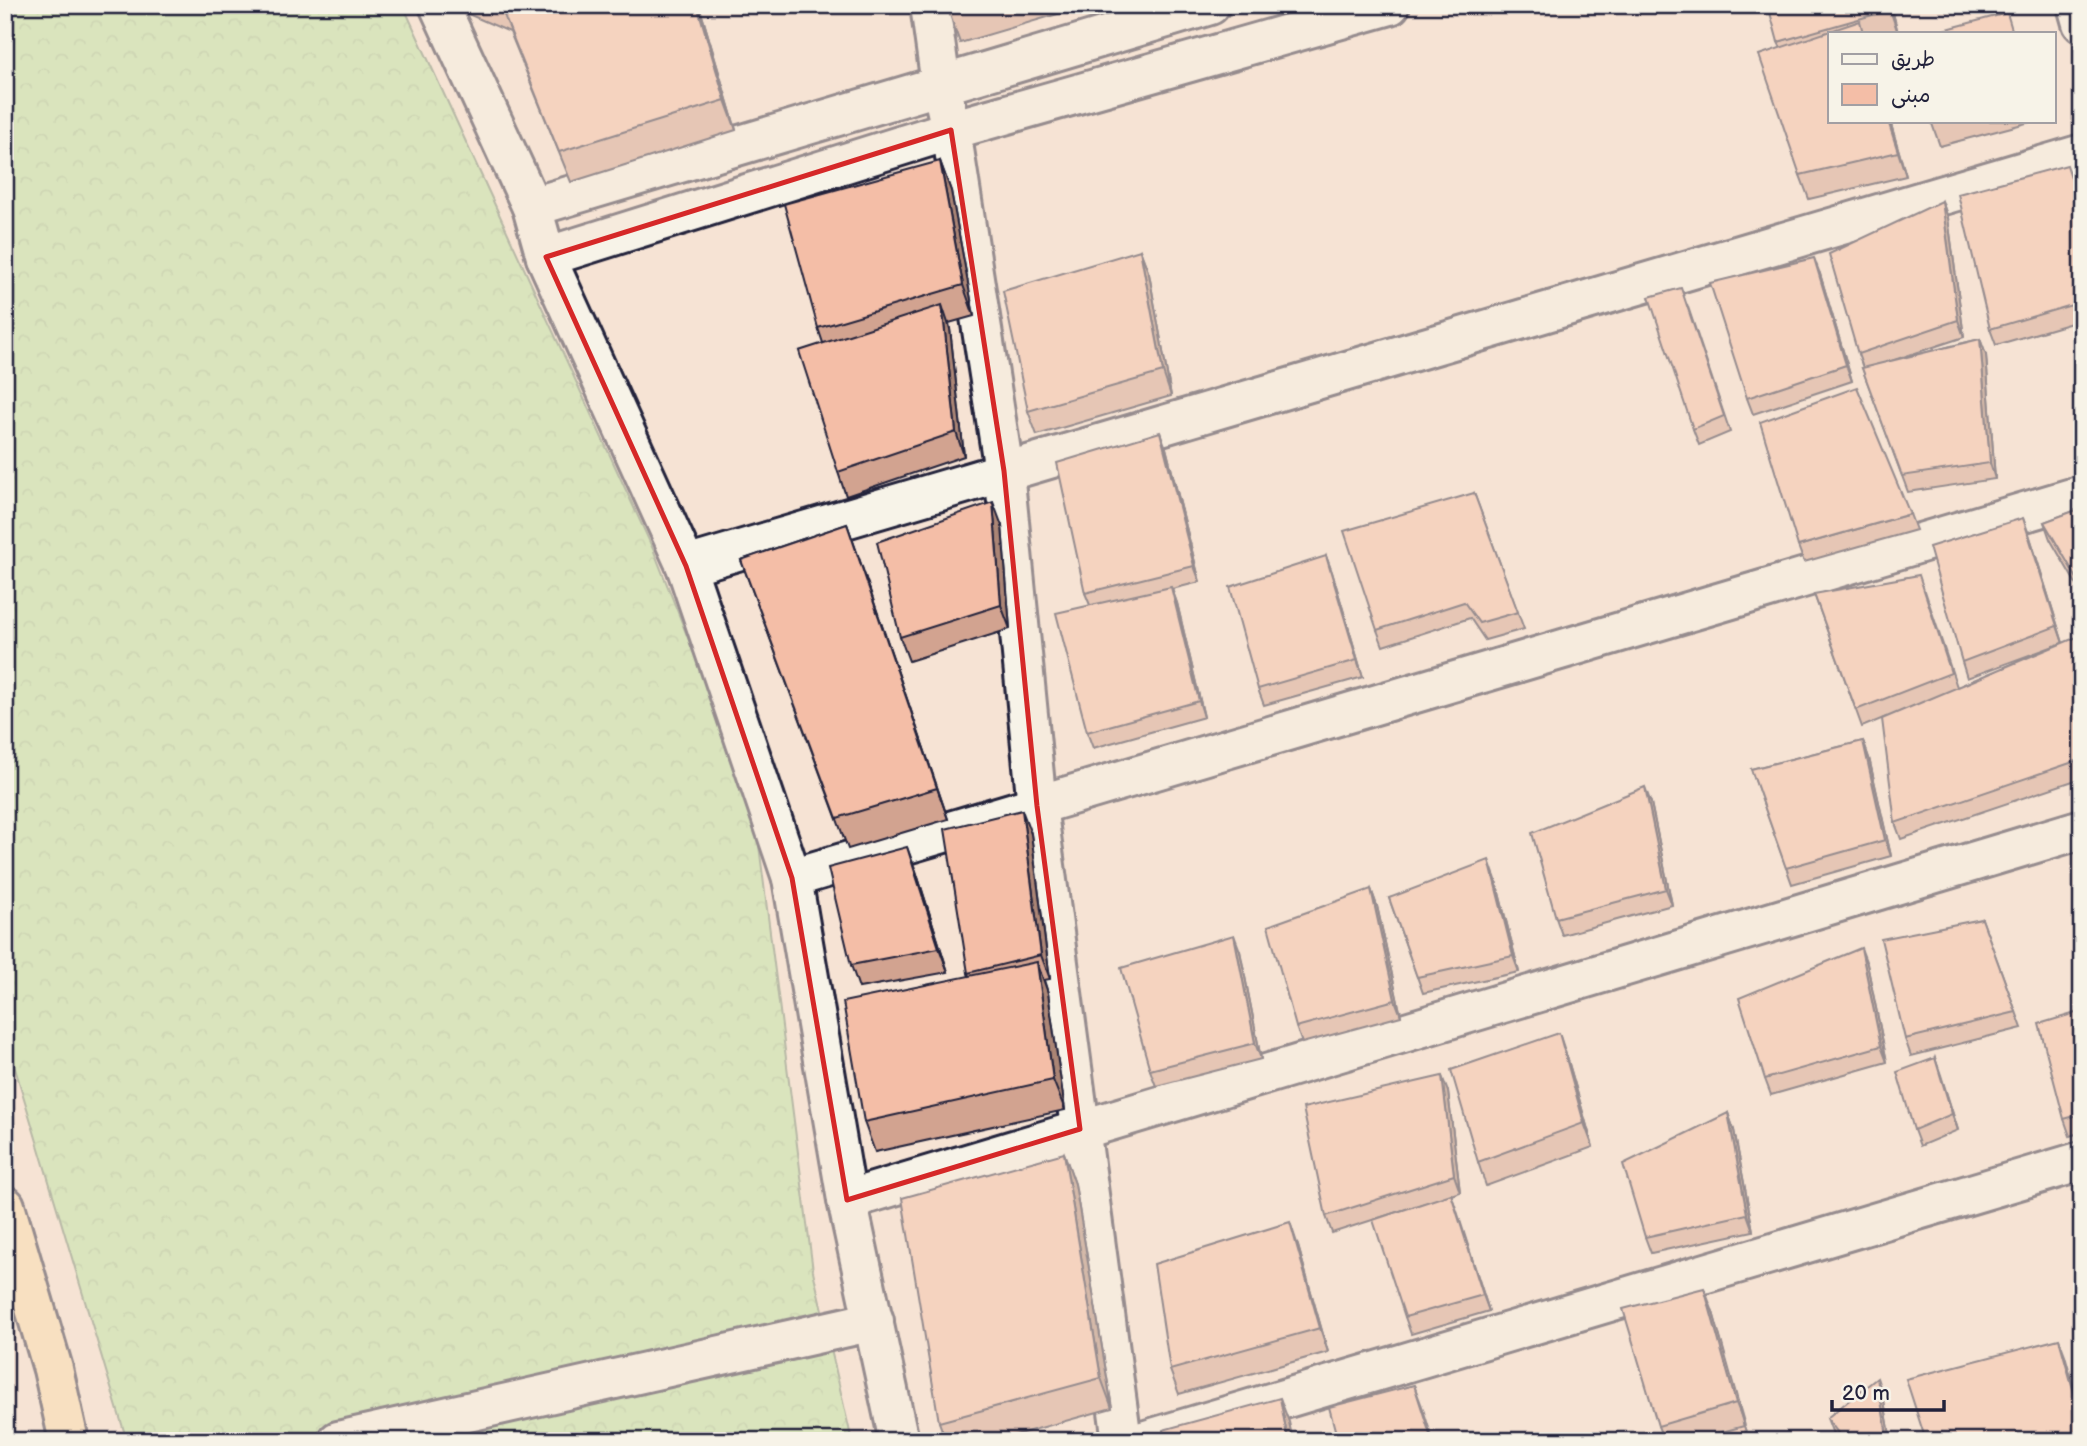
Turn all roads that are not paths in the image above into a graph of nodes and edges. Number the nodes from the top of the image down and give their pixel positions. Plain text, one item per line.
1 (439, 5) edge
2 (930, 5) edge
3 (1210, 5) edge
4 (1390, 5) edge
5 (2077, 5) edge
6 (2082, 23) edge
7 (941, 85) junction
8 (951, 130) junction
9 (2082, 154) edge
10 (532, 208) junction
11 (546, 257) junction
12 (1003, 471) junction
13 (2082, 495) edge
14 (686, 566) junction
15 (1037, 806) junction
16 (2082, 829) edge
17 (792, 878) junction
18 (1080, 1129) junction
19 (2082, 1161) edge
20 (847, 1200) junction
21 (5, 1206) edge
22 (874, 1321) junction
23 (69, 1441) edge
24 (338, 1441) edge
25 (899, 1441) edge
26 (1122, 1441) edge
27 (1143, 1441) edge

1 - 10 street
2 - 7 street
3 - 7 street
4 - 8 street
5 - 6 street
7 - 8 street
7 - 10 street
8 - 11 street
8 - 12 street
9 - 12 street
10 - 11 street
11 - 14 street
12 - 14 street
12 - 15 street
13 - 15 street
14 - 17 street
15 - 17 street
15 - 18 street
16 - 18 street
17 - 20 street
18 - 20 street
18 - 26 street
19 - 27 street
20 - 22 street
21 - 23 highway
22 - 24 street
22 - 25 street

